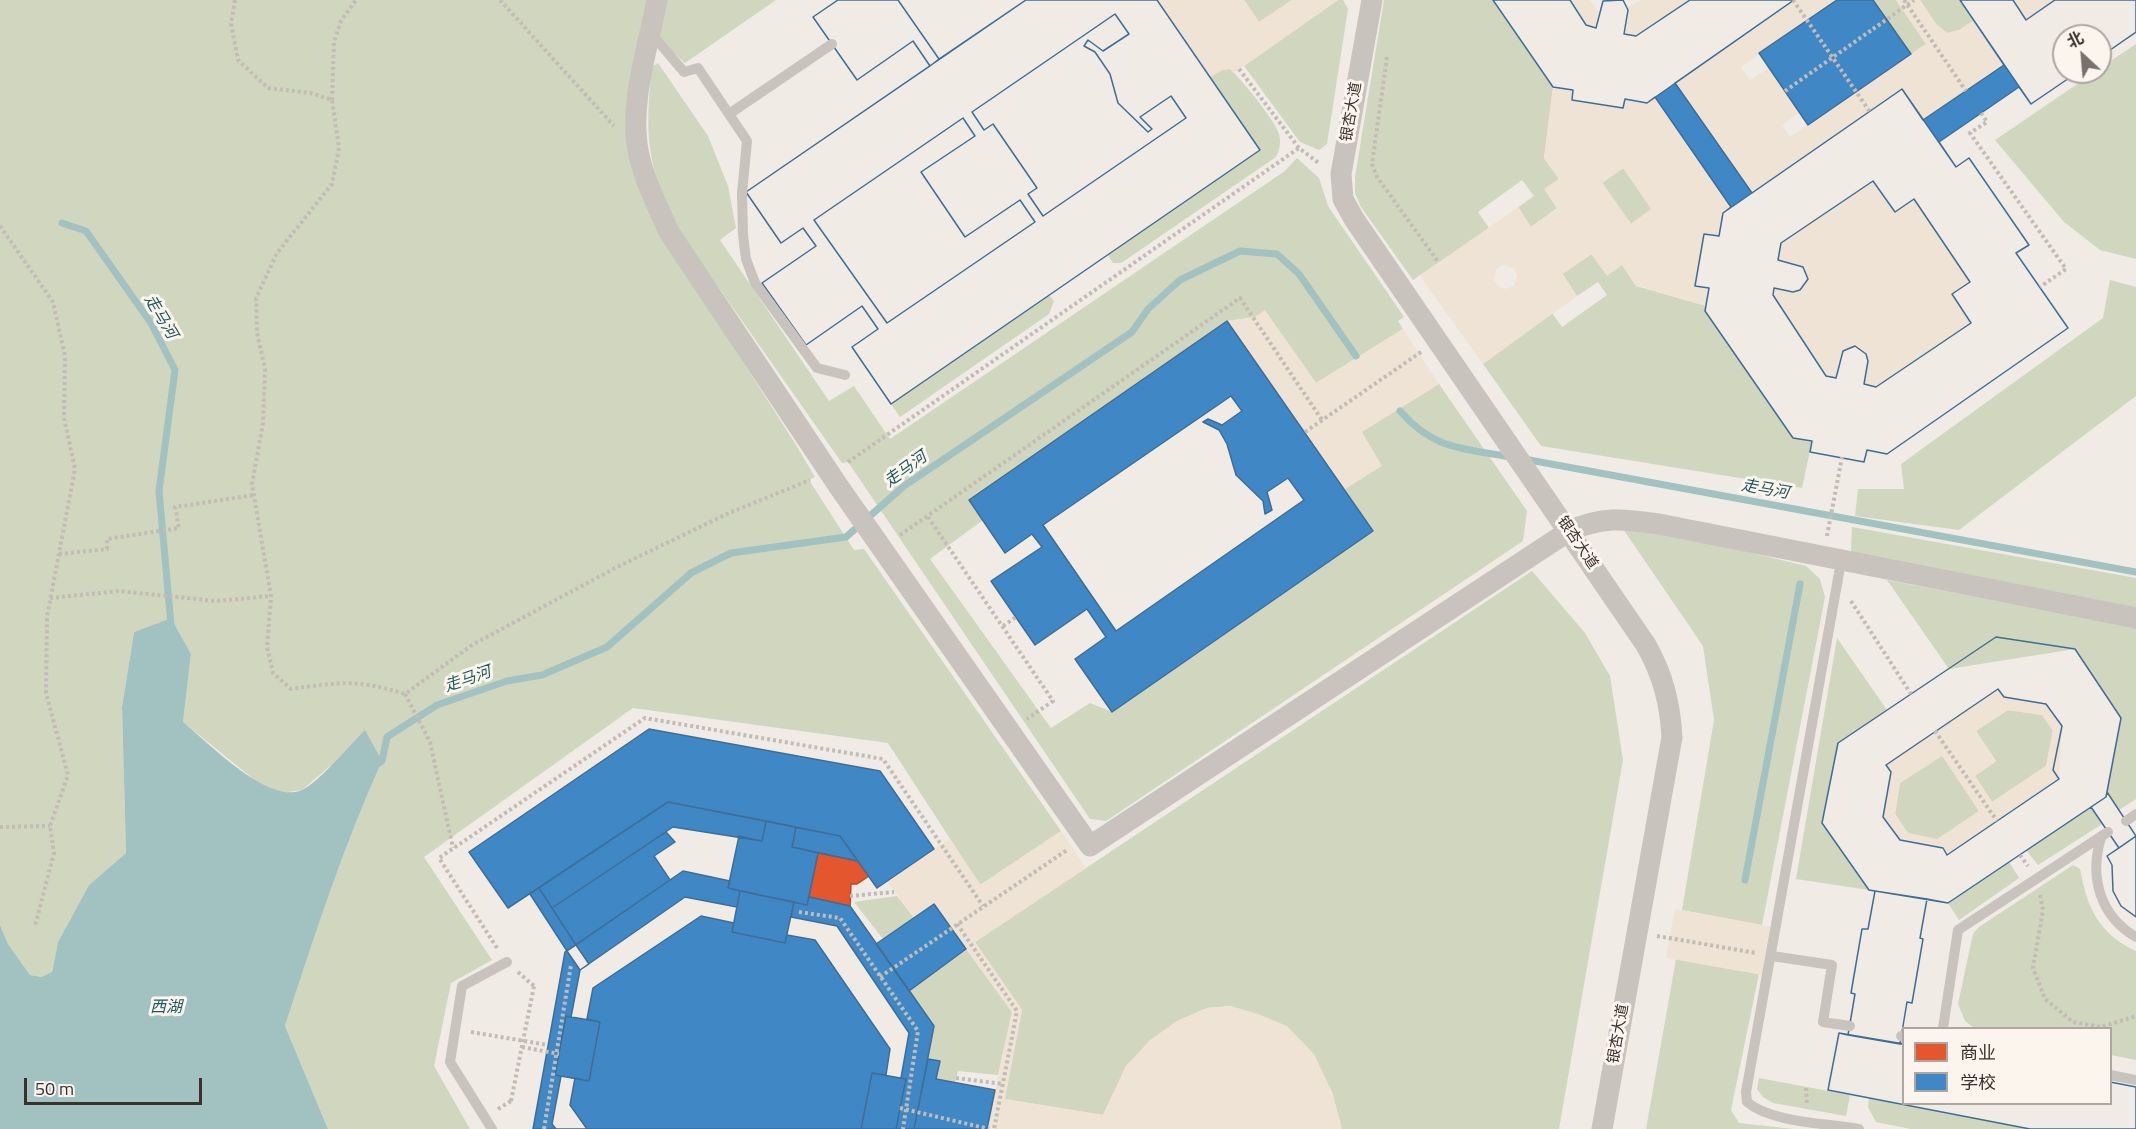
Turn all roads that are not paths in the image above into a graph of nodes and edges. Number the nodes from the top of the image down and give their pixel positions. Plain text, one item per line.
1 (657, 0) edge
2 (1372, 0) edge
3 (651, 33) junction
4 (832, 44) dead end
5 (729, 114) junction
6 (845, 375) dead end
7 (1569, 531) junction
8 (1839, 571) junction
9 (2136, 618) edge
10 (2136, 814) edge
11 (2126, 821) dead end
12 (2136, 937) edge
13 (1772, 956) junction
14 (507, 962) road end
15 (1850, 1026) dead end
16 (1943, 1027) edge
17 (2112, 1075) edge
18 (2136, 1080) edge
19 (492, 1129) edge
20 (1602, 1129) edge
21 (1859, 1129) edge

1 - 3 street
2 - 7 street, 银杏大道
3 - 5 lane
3 - 7 street
4 - 5 lane
5 - 6 lane
7 - 8 street
7 - 20 street, 银杏大道
8 - 9 street
8 - 13 lane
10 - 11 lane
12 - 16 lane
13 - 15 lane
13 - 21 lane
14 - 19 lane
17 - 18 lane

